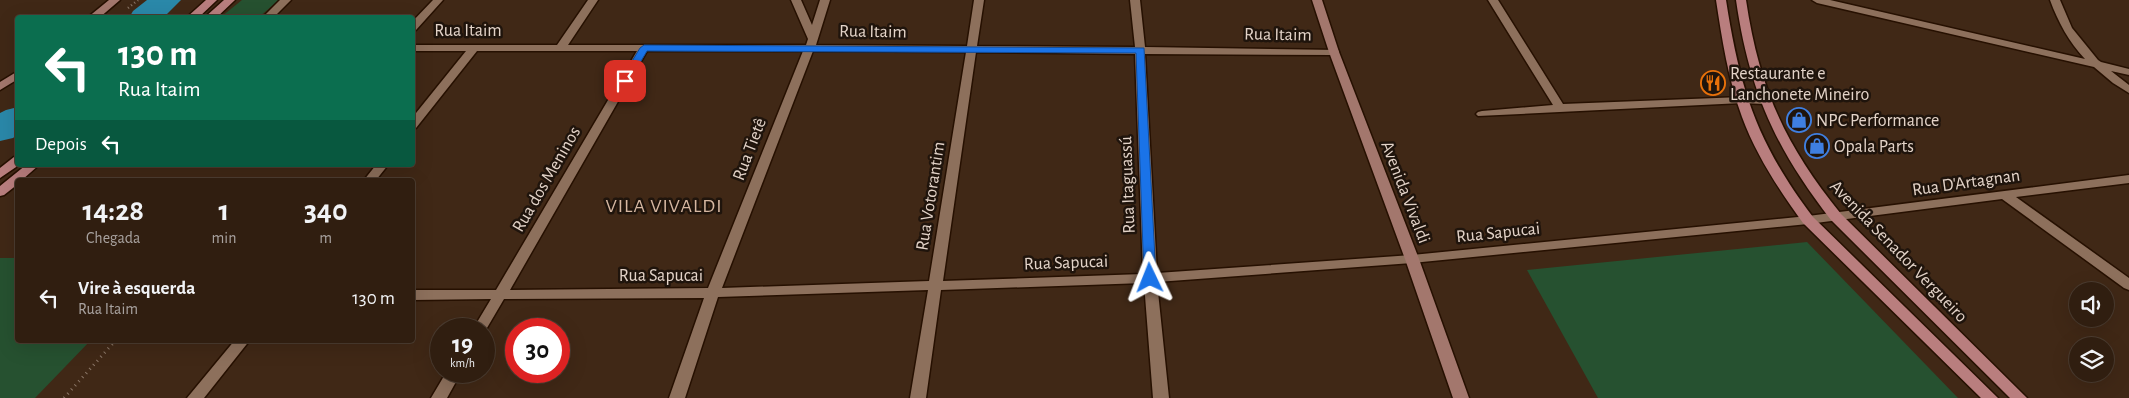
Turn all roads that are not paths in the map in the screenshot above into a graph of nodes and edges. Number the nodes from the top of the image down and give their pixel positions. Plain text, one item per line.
1 (115, 0) edge
2 (212, 0) edge
3 (230, 0) edge
4 (286, 0) edge
5 (438, 0) edge
6 (593, 0) edge
7 (796, 0) edge
8 (825, 0) edge
9 (979, 0) edge
10 (1135, 0) edge
11 (1317, 0) edge
12 (1492, 0) edge
13 (1721, 0) edge
14 (1741, 0) edge
15 (1817, 0) edge
16 (2055, 0) edge
17 (96, 15) edge
18 (194, 15) edge
19 (212, 15) edge
20 (270, 15) edge
21 (415, 25) edge
22 (811, 43) junction
23 (560, 47) junction
24 (415, 48) edge
25 (474, 48) junction
26 (644, 48) junction
27 (972, 50) junction
28 (1140, 50) junction
29 (1334, 52) junction
30 (2098, 65) junction
31 (2129, 72) edge
32 (15, 76) edge
33 (0, 87) edge
34 (2129, 90) edge
35 (1742, 100) junction
36 (1764, 101) junction
37 (1560, 108) junction
38 (1482, 114) dead end
39 (415, 122) edge
40 (15, 162) edge
41 (31, 167) edge
42 (380, 167) edge
43 (0, 174) edge
44 (17, 178) edge
45 (372, 178) edge
46 (2129, 179) edge
47 (15, 180) edge
48 (0, 192) edge
49 (2003, 194) junction
50 (1836, 217) junction
51 (1808, 220) junction
52 (1412, 259) junction
53 (1150, 278) junction
54 (936, 284) junction
55 (2129, 285) edge
56 (713, 293) junction
57 (500, 294) junction
58 (415, 295) edge
59 (486, 318) edge
60 (241, 343) edge
61 (448, 383) edge
62 (195, 398) edge
63 (440, 398) edge
64 (677, 398) edge
65 (918, 398) edge
66 (1161, 398) edge
67 (1461, 398) edge
68 (1990, 398) edge
69 (2019, 398) edge

1 - 17 street
2 - 18 main road
3 - 19 main road
4 - 20 street
5 - 21 street
6 - 23 street
7 - 22 street
8 - 22 street, Rua Tietê
9 - 27 street, Rua Votorantim
10 - 28 street, Rua Itaguassú
11 - 29 street, Avenida Vivaldi
12 - 37 street
13 - 35 main road
14 - 36 main road, Avenida Senador Vergueiro
15 - 30 street
16 - 30 street
22 - 26 street, Rua Itaim
22 - 27 street, Rua Itaim
22 - 56 street, Rua Tietê
23 - 25 street, Rua Itaim
23 - 26 street, Rua Itaim
24 - 25 street, Rua Itaim
25 - 39 street
26 - 57 street, Rua dos Meninos
27 - 28 street, Rua Itaim
27 - 54 street, Rua Votorantim
28 - 29 street, Rua Itaim
28 - 53 street, Rua Itaguassú
29 - 52 street, Avenida Vivaldi
30 - 31 street
30 - 34 street
32 - 33 street
35 - 36 street
35 - 37 street
35 - 51 main road
36 - 50 main road, Avenida Senador Vergueiro
37 - 38 street
40 - 43 main road
41 - 44 main road
42 - 45 street
46 - 49 street, Rua D'Artagnan
47 - 48 main road
49 - 50 street, Rua D'Artagnan
49 - 55 street
50 - 51 street, Rua D'Artagnan
50 - 69 main road, Avenida Senador Vergueiro
51 - 52 street, Rua Sapucai
51 - 68 main road
52 - 53 street, Rua Sapucai
52 - 67 street, Avenida Vivaldi
53 - 54 street, Rua Sapucai
53 - 66 street, Rua Itaguassú
54 - 56 street, Rua Sapucai
54 - 65 street, Rua Votorantim
56 - 57 street, Rua Sapucai
56 - 64 street, Rua Tietê
57 - 58 street, Rua Sapucai
57 - 59 street, Rua dos Meninos
60 - 62 street
61 - 63 street

